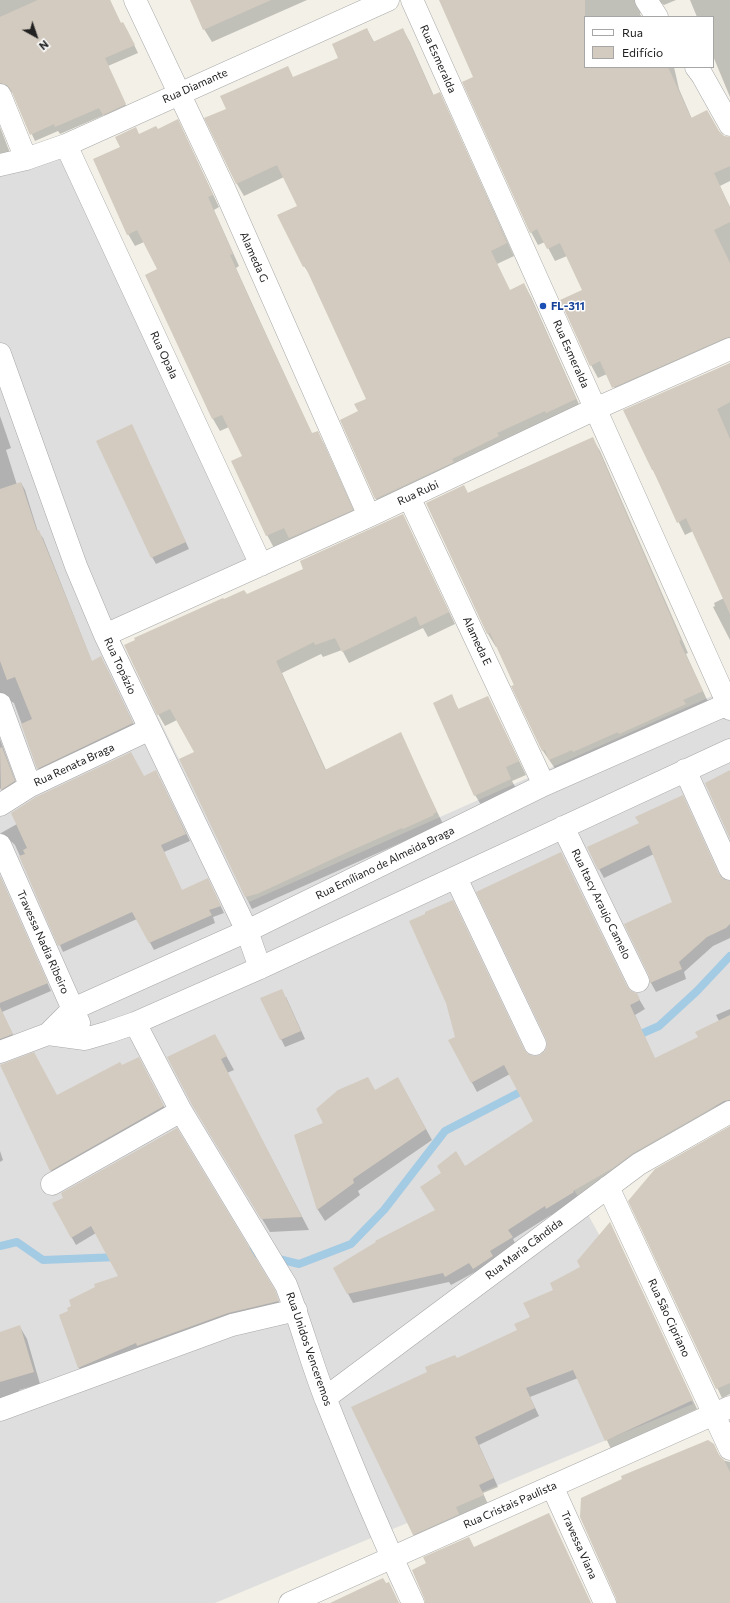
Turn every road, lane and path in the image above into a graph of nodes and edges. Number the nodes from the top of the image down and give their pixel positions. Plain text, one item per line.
1 (135, 0) edge
2 (388, 0) edge
3 (412, 0) edge
4 (646, 0) edge
5 (656, 16) edge
6 (697, 68) edge
7 (179, 93) junction
8 (0, 95) edge
9 (730, 125) edge
10 (66, 145) junction
11 (26, 158) junction
12 (0, 165) edge
13 (730, 349) edge
14 (0, 354) edge
15 (595, 409) junction
16 (409, 497) junction
17 (369, 516) junction
18 (261, 565) junction
19 (105, 635) junction
20 (0, 704) edge
21 (729, 705) edge
22 (150, 729) junction
23 (730, 750) edge
24 (685, 770) junction
25 (544, 785) junction
26 (30, 786) junction
27 (0, 804) edge
28 (563, 827) junction
29 (0, 845) edge
30 (730, 869) edge
31 (456, 878) junction
32 (246, 931) junction
33 (260, 968) junction
34 (638, 981) dead end
35 (73, 1009) junction
36 (135, 1023) junction
37 (48, 1034) junction
38 (85, 1039) junction
39 (535, 1044) dead end
40 (0, 1052) edge
41 (181, 1111) junction
42 (730, 1112) edge
43 (52, 1184) dead end
44 (608, 1187) junction
45 (296, 1310) junction
46 (325, 1398) junction
47 (0, 1410) edge
48 (722, 1410) edge
49 (730, 1449) edge
50 (552, 1486) junction
51 (392, 1558) junction
52 (290, 1603) edge
53 (413, 1603) edge
54 (605, 1603) edge

1 - 7 street, Alameda G
2 - 7 street, Rua Diamante
3 - 15 street, Rua Esmeralda
4 - 5 street
6 - 9 street
7 - 10 street, Rua Diamante
7 - 17 street, Alameda G
8 - 11 street
10 - 11 street, Rua Diamante
10 - 18 street, Rua Opala
11 - 12 street, Rua Diamante
13 - 15 street, Rua Rubi
14 - 19 street, Rua Topázio
15 - 16 street, Rua Rubi
15 - 21 street, Rua Esmeralda
16 - 17 street, Rua Rubi
16 - 25 street, Alameda E
17 - 18 street, Rua Rubi
18 - 19 street, Rua Rubi
19 - 22 street, Rua Topázio
20 - 26 street
21 - 25 street, Rua Emíliano de Almeida Braga
22 - 26 street, Rua Renata Braga
22 - 32 street, Rua Topázio
23 - 24 street, Rua Emíliano de Almeida Braga
24 - 28 street, Rua Emíliano de Almeida Braga
24 - 30 street
25 - 32 street, Rua Emíliano de Almeida Braga
26 - 27 street, Rua Renata Braga
28 - 31 street, Rua Emíliano de Almeida Braga
28 - 34 street, Rua Itacy Araujo Camelo
29 - 35 street, Travessa Nadia Ribeiro
31 - 33 street, Rua Emíliano de Almeida Braga
31 - 39 street
32 - 33 street, Rua Topázio
32 - 35 street, Rua Emíliano de Almeida Braga
33 - 36 street, Rua Emíliano de Almeida Braga
35 - 37 street, Rua Emíliano de Almeida Braga
35 - 38 street, Travessa Nadia Ribeiro
36 - 38 street, Rua Emíliano de Almeida Braga
36 - 41 street, Rua Unidos Venceremos
37 - 38 street, Rua Emíliano de Almeida Braga
37 - 40 street, Rua Emíliano de Almeida Braga
41 - 43 street
41 - 45 street, Rua Unidos Venceremos
42 - 44 street, Rua Maria Cândida
44 - 46 street, Rua Maria Cândida
44 - 48 street, Rua São Cipriano
45 - 46 street, Rua Unidos Venceremos
45 - 47 street
46 - 51 street, Rua Unidos Venceremos
48 - 49 street, Rua São Cipriano
48 - 50 street, Rua Cristais Paulista
50 - 51 street, Rua Cristais Paulista
50 - 54 street, Travessa Viana
51 - 52 street, Rua Cristais Paulista
51 - 53 street, Rua Unidos Venceremos

